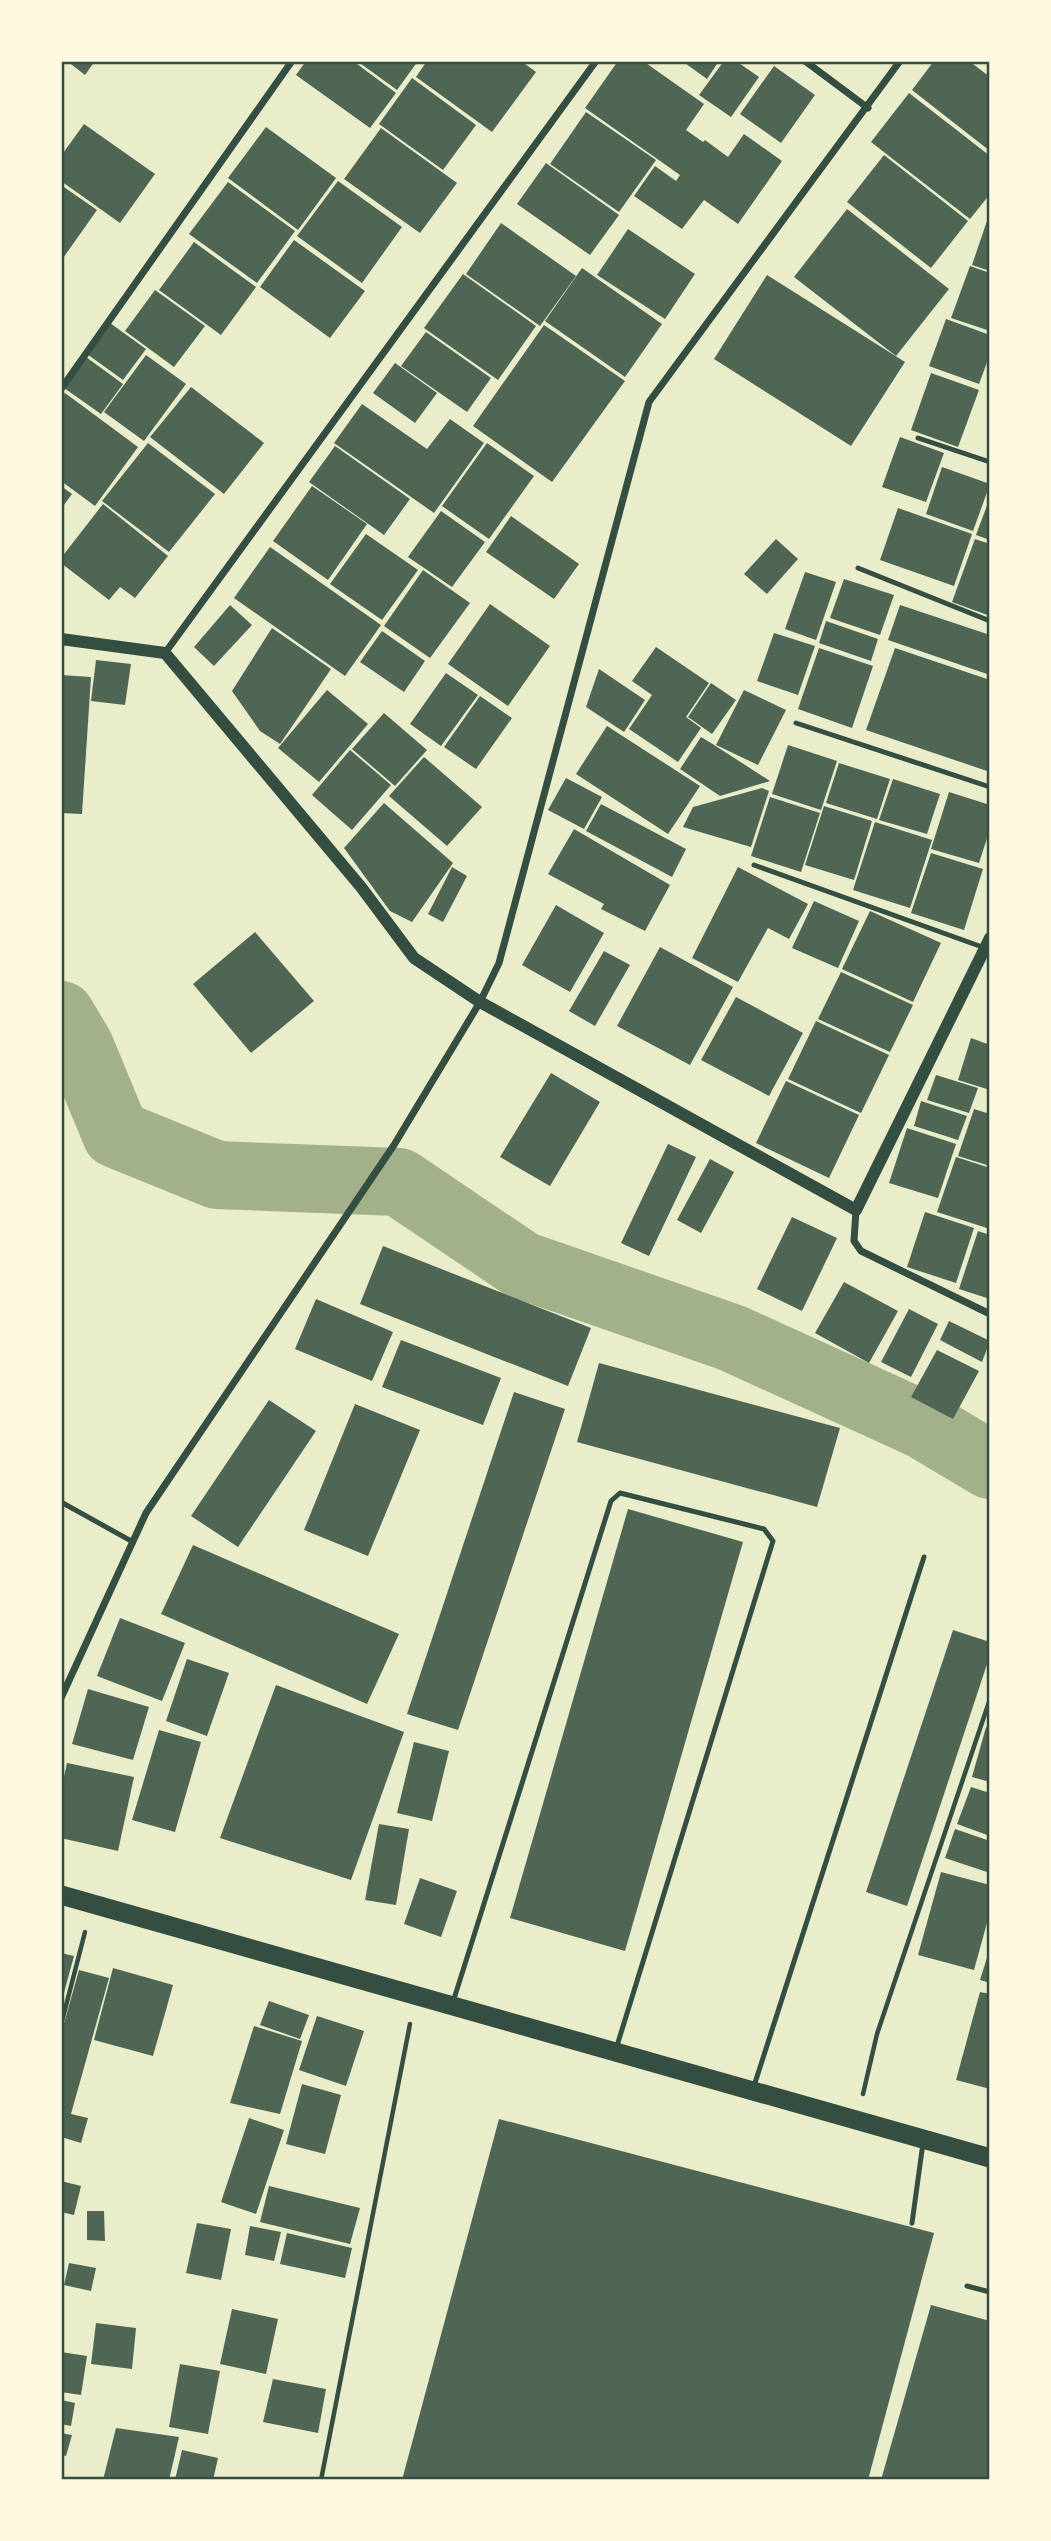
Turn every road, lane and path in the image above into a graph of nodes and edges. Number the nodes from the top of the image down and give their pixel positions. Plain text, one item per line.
1 (292, 61) edge
2 (596, 61) edge
3 (805, 61) edge
4 (900, 61) edge
5 (868, 108) junction
6 (61, 389) edge
7 (918, 438) dead end
8 (990, 462) edge
9 (858, 568) dead end
10 (990, 621) edge
11 (61, 639) edge
12 (165, 653) junction
13 (796, 723) dead end
14 (990, 787) edge
15 (754, 865) dead end
16 (987, 943) edge
17 (480, 1002) junction
18 (856, 1210) junction
19 (990, 1314) edge
20 (61, 1502) edge
21 (132, 1542) junction
22 (924, 1557) dead end
23 (61, 1698) edge
24 (989, 1702) edge
25 (61, 1895) edge
26 (92, 1904) junction
27 (416, 1993) junction
28 (452, 2005) junction
29 (61, 2025) edge
30 (615, 2053) junction
31 (752, 2093) junction
32 (858, 2121) junction
33 (923, 2140) junction
34 (990, 2158) edge
35 (912, 2222) dead end
36 (967, 2286) dead end
37 (990, 2292) edge
38 (321, 2480) edge

1 - 6 street
2 - 12 street
3 - 5 street
4 - 5 street
5 - 17 street
7 - 8 lane
9 - 10 lane
11 - 12 street
12 - 17 street
13 - 14 lane
15 - 16 lane
16 - 18 street
17 - 18 street
17 - 21 street
18 - 19 street
20 - 21 lane
21 - 23 street
22 - 31 lane
24 - 32 path
25 - 26 highway
26 - 27 highway
26 - 29 path
27 - 28 highway
27 - 38 path
28 - 30 highway
28 - 30 lane
30 - 31 highway
31 - 32 highway
32 - 33 highway
33 - 34 highway
33 - 35 lane
36 - 37 lane

